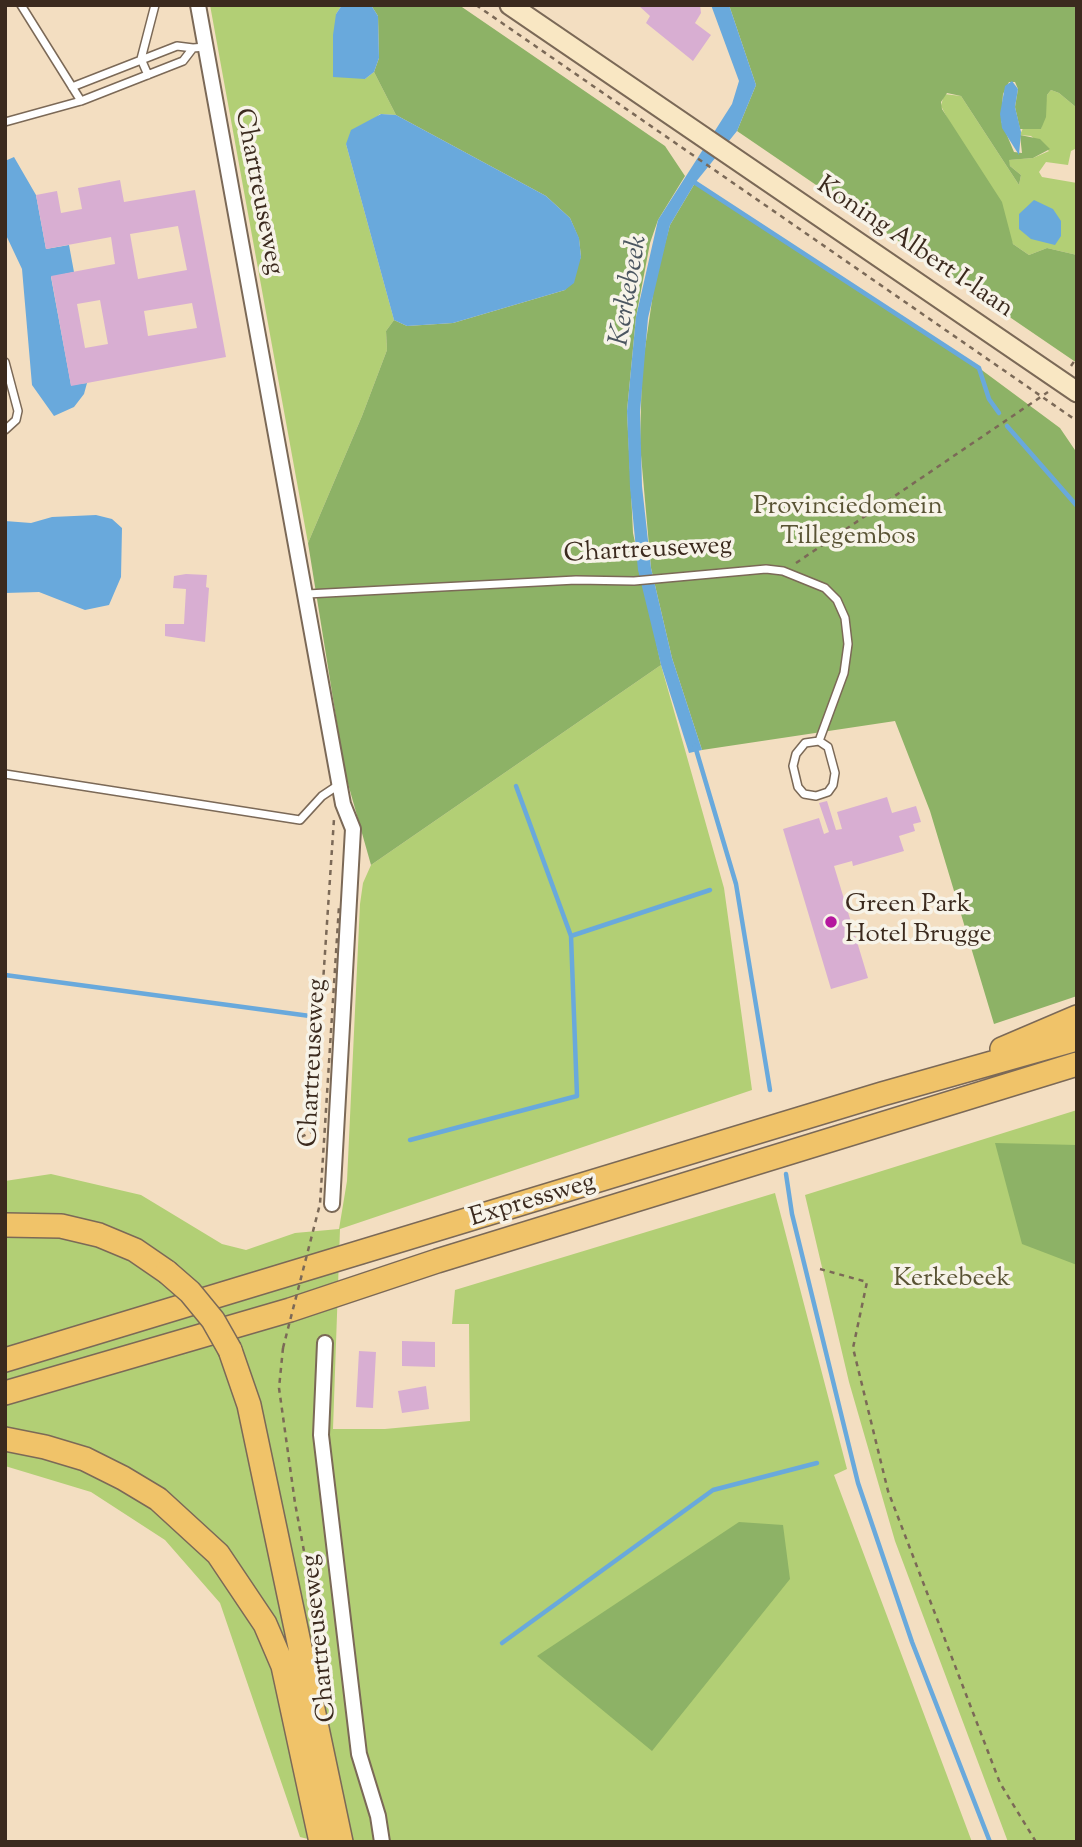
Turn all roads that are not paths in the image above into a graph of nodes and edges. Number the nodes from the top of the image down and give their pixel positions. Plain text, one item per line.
1 (21, 5) edge
2 (155, 5) edge
3 (198, 5) edge
4 (510, 5) edge
5 (199, 48) junction
6 (141, 59) junction
7 (148, 75) junction
8 (72, 87) junction
9 (81, 101) junction
10 (5, 122) edge
11 (5, 362) edge
12 (1069, 387) edge
13 (5, 430) edge
14 (307, 594) junction
15 (819, 741) junction
16 (5, 774) edge
17 (341, 784) junction
18 (1077, 1017) edge
19 (1077, 1039) edge
20 (1077, 1064) edge
21 (943, 1076) junction
22 (1077, 1082) edge
23 (985, 1094) junction
24 (332, 1203) dead end
25 (5, 1225) edge
26 (325, 1343) dead end
27 (5, 1360) edge
28 (5, 1393) edge
29 (5, 1439) edge
30 (321, 1842) edge
31 (341, 1842) edge
32 (382, 1842) edge

1 - 8 lane
2 - 6 lane
3 - 5 street, Chartreuseweg
4 - 12 main road, Koning Albert I-laan
5 - 6 lane
5 - 7 lane
5 - 14 street, Chartreuseweg
6 - 7 lane
6 - 8 lane
7 - 9 lane
8 - 9 lane
9 - 10 lane
11 - 13 lane
14 - 15 lane, Chartreuseweg
14 - 17 street, Chartreuseweg
15 - 15 lane
16 - 17 lane
17 - 24 street, Chartreuseweg
18 - 21 highway
19 - 21 highway, Expressweg
20 - 23 highway, Expressweg
21 - 27 highway, Expressweg
22 - 23 highway
23 - 28 highway, Expressweg
25 - 31 highway, bridge
26 - 32 street, Chartreuseweg
29 - 30 highway

